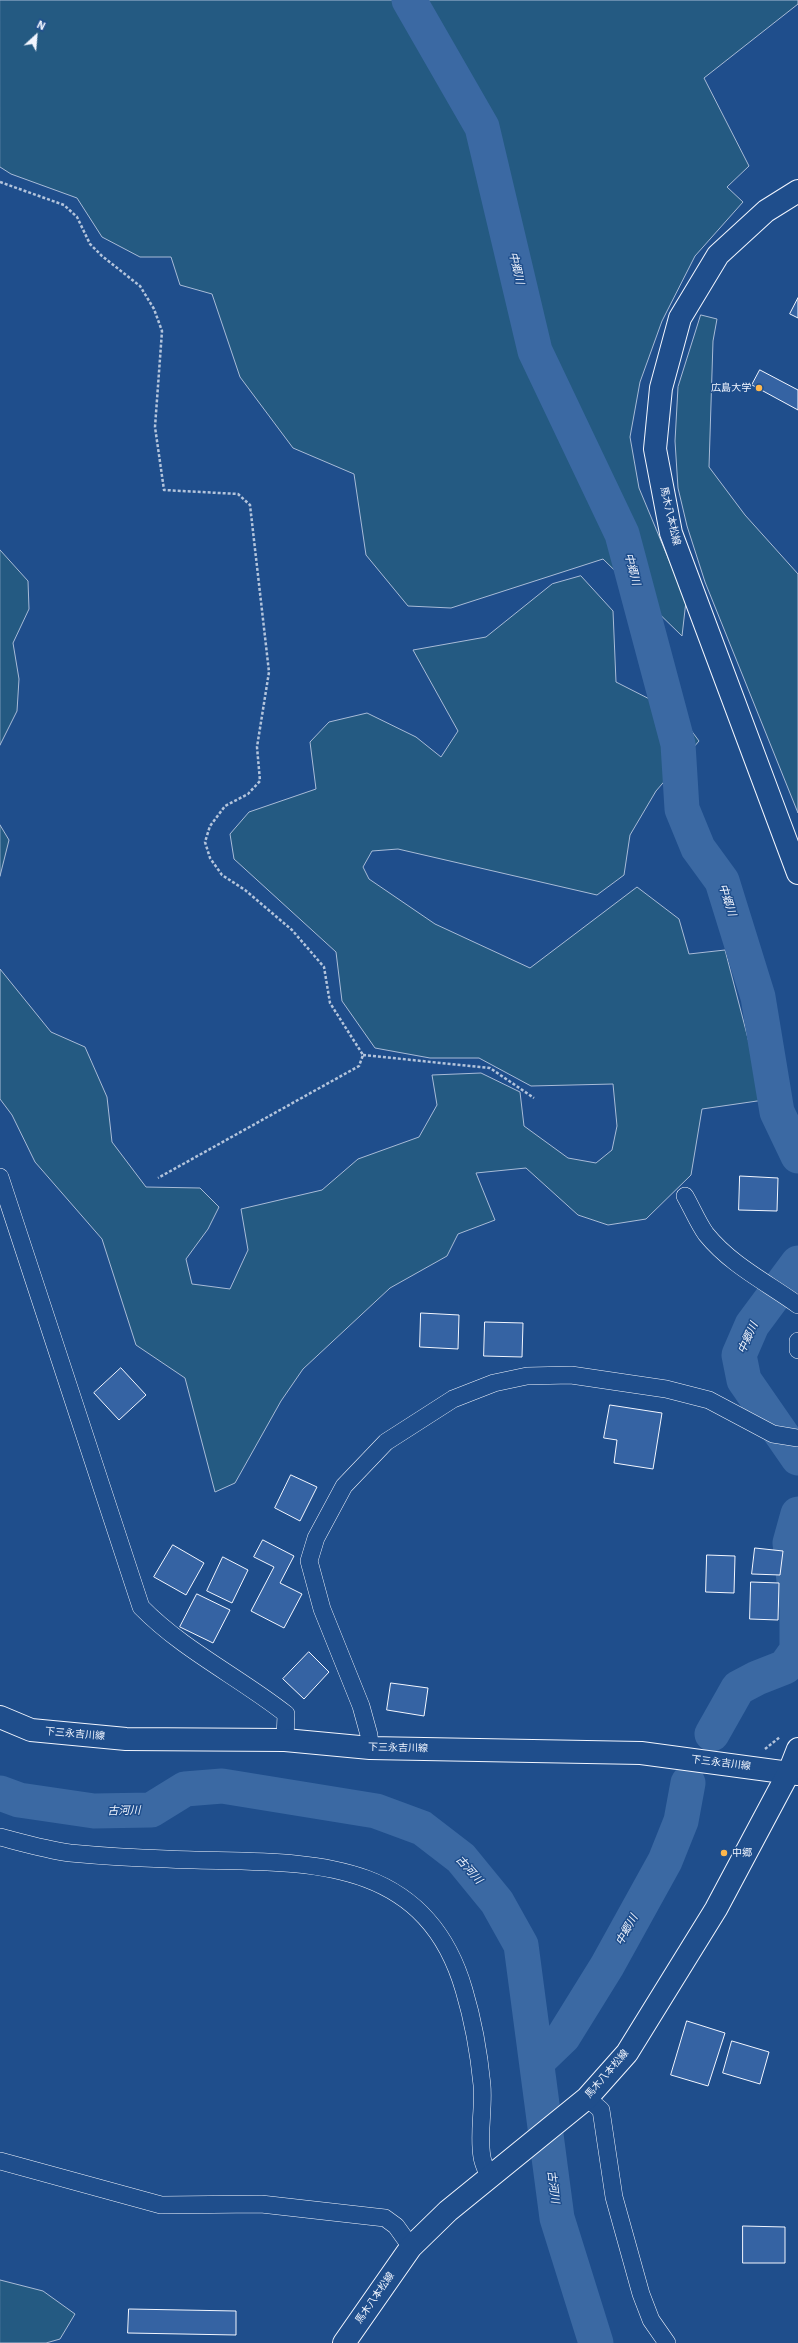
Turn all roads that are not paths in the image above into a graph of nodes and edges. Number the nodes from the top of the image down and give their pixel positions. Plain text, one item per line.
1 (798, 191) edge
2 (798, 873) edge
3 (0, 1177) edge
4 (685, 1196) dead end
5 (792, 1301) edge
6 (798, 1340) edge
7 (798, 1350) edge
8 (798, 1438) edge
9 (0, 1716) edge
10 (285, 1740) junction
11 (370, 1748) junction
12 (798, 1749) edge
13 (793, 1773) edge
14 (0, 1837) edge
15 (587, 2098) junction
16 (0, 2161) edge
17 (493, 2174) junction
18 (411, 2247) junction
19 (344, 2343) edge
20 (667, 2343) edge

1 - 2 main road, 馬木八本松線
3 - 10 street
4 - 5 street
6 - 7 street
8 - 11 street
9 - 10 main road, 下三永吉川線
10 - 11 main road, 下三永吉川線
11 - 13 main road, 下三永吉川線
12 - 13 main road, 馬木八本松線
13 - 15 main road, 馬木八本松線
14 - 17 street
15 - 17 main road, 馬木八本松線
15 - 20 street
16 - 18 street
17 - 18 main road, 馬木八本松線
18 - 19 main road, 馬木八本松線

